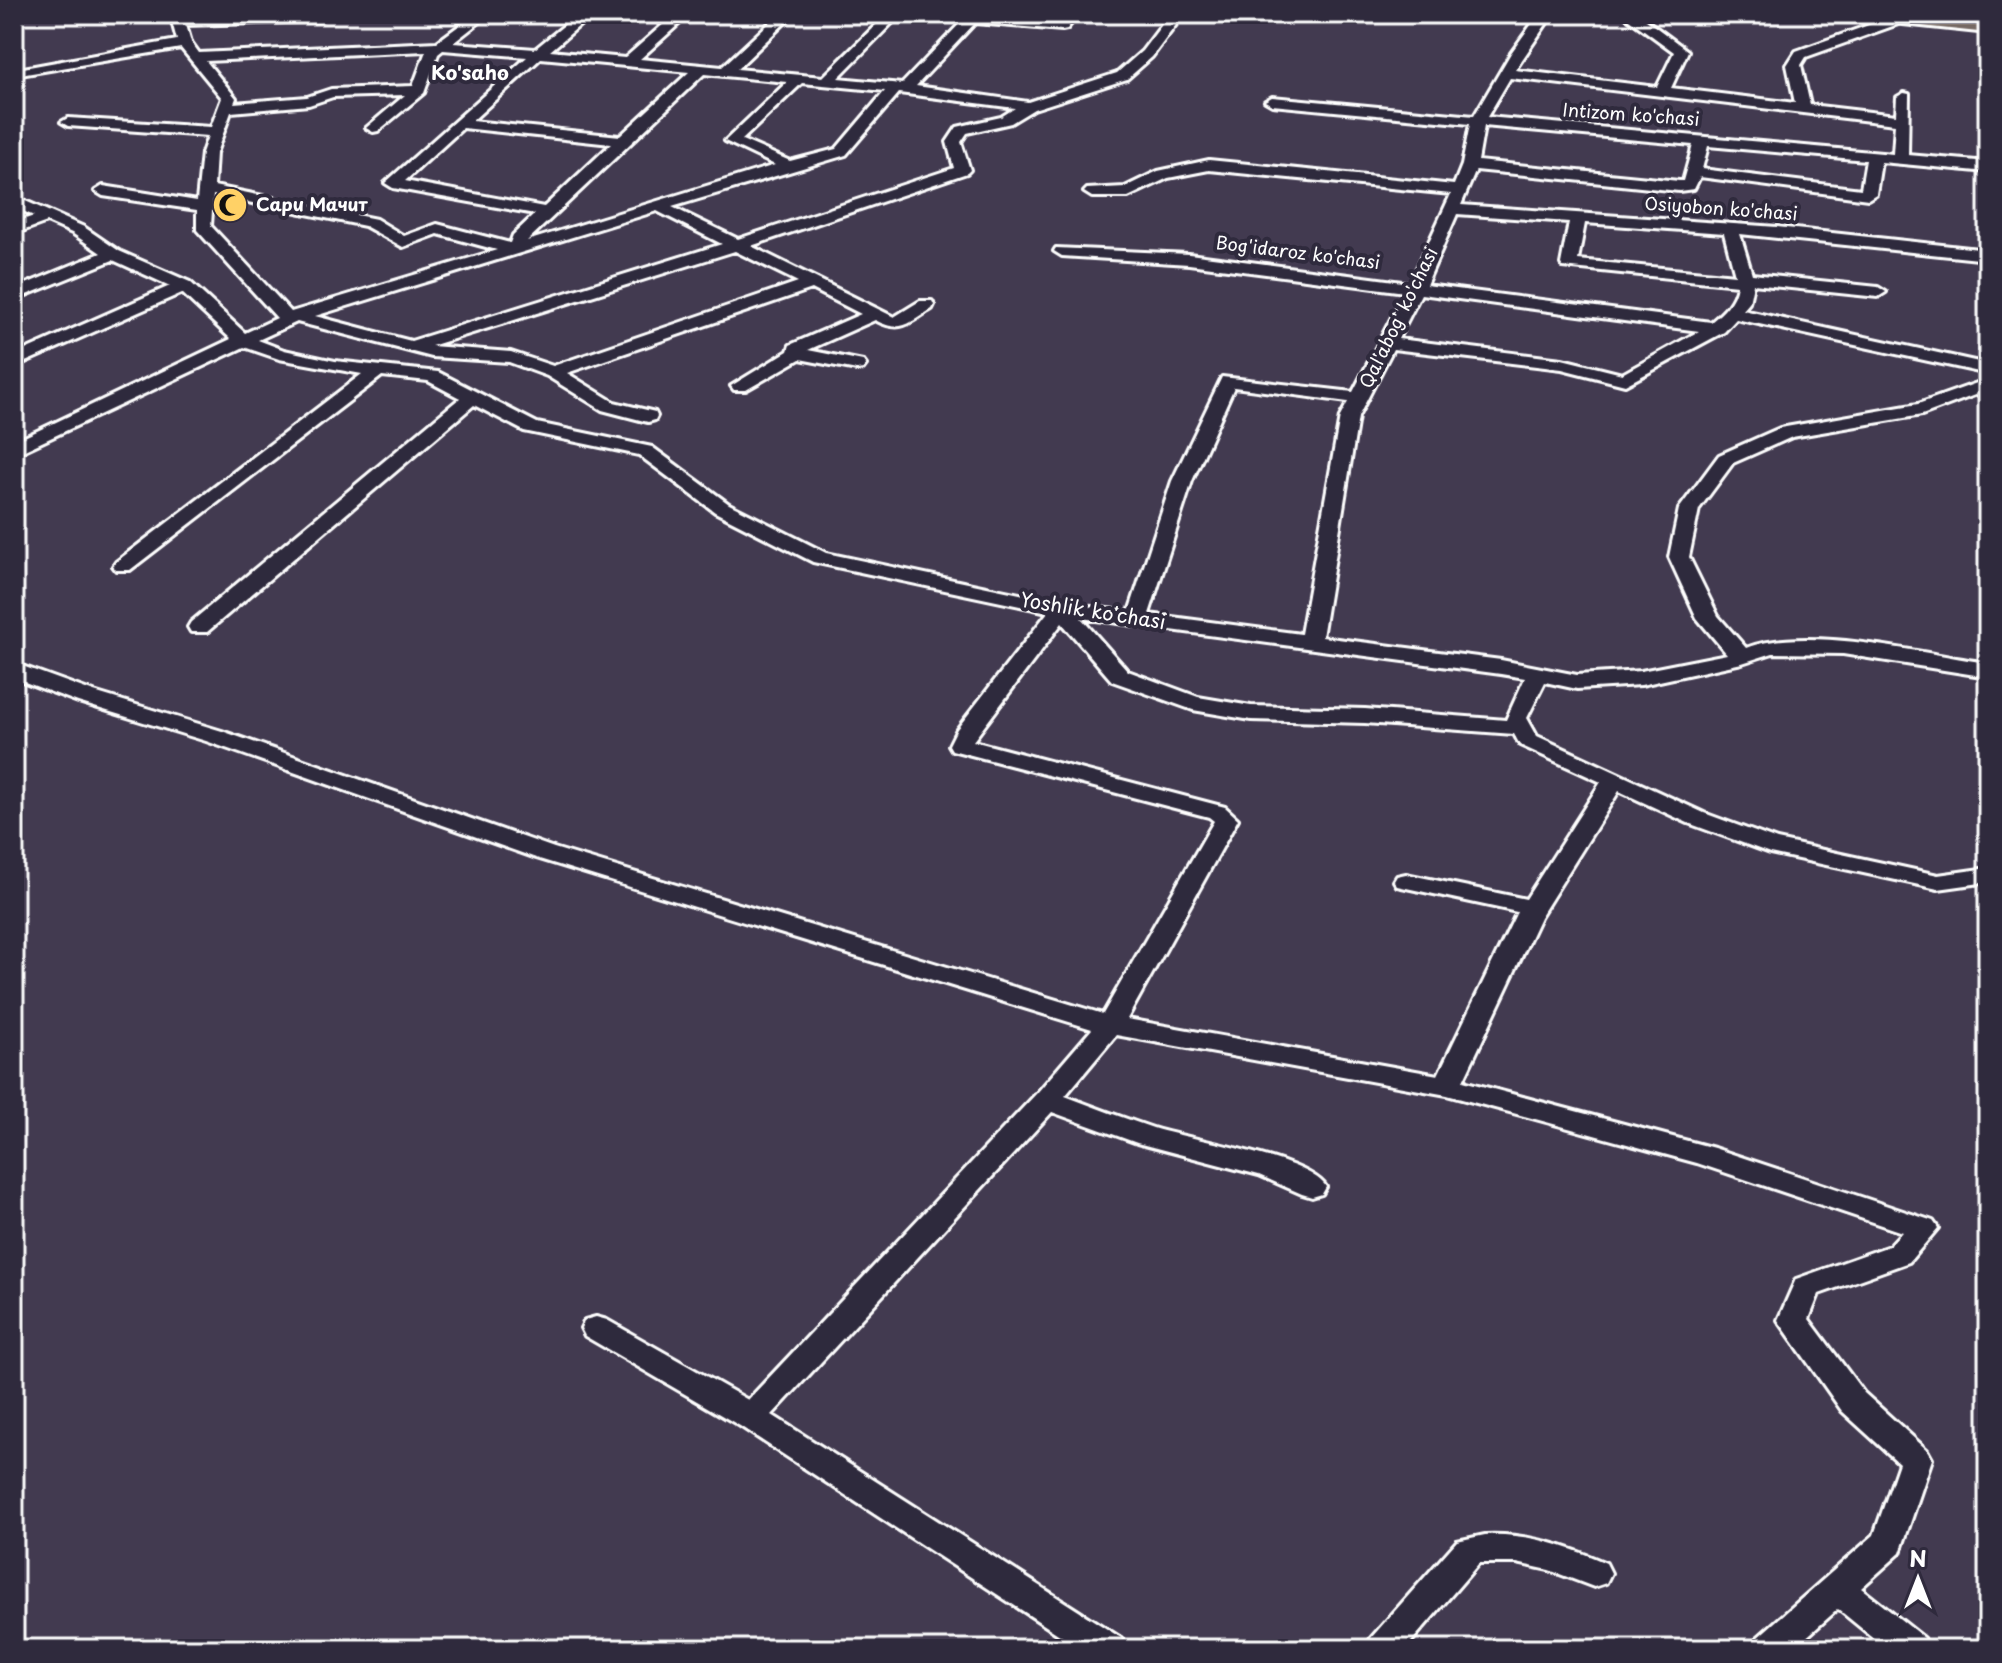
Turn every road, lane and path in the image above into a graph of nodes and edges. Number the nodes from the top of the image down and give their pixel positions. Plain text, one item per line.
1 (483, 14) edge
2 (586, 14) edge
3 (683, 14) edge
4 (787, 14) edge
5 (894, 14) edge
6 (1072, 14) edge
7 (1177, 14) edge
8 (1546, 14) edge
9 (1629, 14) edge
10 (1855, 14) edge
11 (1988, 14) edge
12 (974, 16) edge
13 (319, 17) dead end
14 (178, 18) edge
15 (1899, 19) junction
16 (1988, 28) edge
17 (184, 43) junction
18 (439, 46) junction
19 (537, 53) junction
20 (197, 57) junction
21 (630, 61) junction
22 (700, 70) junction
23 (18, 73) dead end
24 (724, 73) junction
25 (1506, 73) junction
26 (797, 80) junction
27 (826, 82) junction
28 (900, 88) junction
29 (419, 90) junction
30 (1662, 92) junction
31 (1904, 97) dead end
32 (1272, 101) dead end
33 (1029, 106) junction
34 (1803, 107) junction
35 (224, 108) junction
36 (1902, 120) junction
37 (1478, 121) junction
38 (68, 122) dead end
39 (462, 124) junction
40 (373, 128) dead end
41 (215, 132) junction
42 (1702, 140) junction
43 (623, 141) junction
44 (1874, 157) junction
45 (1900, 159) junction
46 (1470, 165) junction
47 (789, 166) junction
48 (1988, 167) edge
49 (1694, 172) junction
50 (208, 189) junction
51 (1460, 190) junction
52 (103, 191) dead end
53 (1092, 192) dead end
54 (1868, 194) junction
55 (14, 201) edge
56 (658, 206) junction
57 (206, 207) junction
58 (1450, 209) junction
59 (548, 212) junction
60 (1865, 213) dead end
61 (45, 217) junction
62 (1578, 218) junction
63 (14, 229) edge
64 (1731, 229) junction
65 (737, 245) junction
66 (517, 250) junction
67 (1062, 251) dead end
68 (113, 254) junction
69 (1988, 255) edge
70 (1742, 280) junction
71 (813, 283) junction
72 (184, 286) junction
73 (1416, 288) junction
74 (1878, 292) dead end
75 (14, 295) edge
76 (926, 305) dead end
77 (1733, 313) junction
78 (875, 314) junction
79 (292, 318) junction
80 (1718, 328) junction
81 (242, 340) junction
82 (1386, 343) junction
83 (411, 347) junction
84 (797, 353) junction
85 (14, 362) edge
86 (857, 365) dead end
87 (1988, 369) edge
88 (376, 372) junction
89 (553, 372) junction
90 (1988, 384) edge
91 (740, 386) dead end
92 (471, 398) junction
93 (1360, 398) junction
94 (648, 416) dead end
95 (14, 449) edge
96 (123, 566) dead end
97 (1062, 609) junction
98 (1137, 620) junction
99 (199, 627) dead end
100 (1310, 643) junction
101 (1742, 657) junction
102 (14, 670) edge
103 (1988, 670) edge
104 (1537, 676) junction
105 (1520, 728) junction
106 (1615, 778) junction
107 (1988, 875) edge
108 (1406, 881) dead end
109 (1532, 908) junction
110 (1110, 1025) junction
111 (1447, 1086) junction
112 (1047, 1100) junction
113 (1312, 1187) dead end
114 (596, 1328) dead end
115 (751, 1417) junction
116 (1594, 1573) dead end
117 (1838, 1589) junction
118 (1109, 1649) edge
119 (1383, 1649) edge
120 (1769, 1649) edge
121 (1912, 1649) edge

1 - 18 street
2 - 19 street
3 - 21 street
4 - 24 street
5 - 27 street
6 - 12 street
7 - 33 street
8 - 25 street, Qal'abog' ko'chasi
9 - 30 street
10 - 15 main road
11 - 16 street
12 - 28 street
13 - 14 street
14 - 17 street
15 - 16 main road
15 - 34 street
17 - 20 street
17 - 23 street
18 - 19 street
18 - 20 street
18 - 29 street
19 - 21 street
19 - 39 street
20 - 35 street
21 - 22 street
22 - 24 street
22 - 43 street
24 - 26 street
25 - 30 street
25 - 37 street, Qal'abog' ko'chasi
26 - 27 street
26 - 47 street
27 - 28 street
28 - 33 street
28 - 47 street
29 - 35 street
29 - 40 street
30 - 34 street
31 - 36 street
32 - 37 street, Intizom ko'chasi
33 - 65 street
34 - 36 street
35 - 41 street
36 - 45 street
37 - 42 street, Intizom ko'chasi
37 - 46 street, Qal'abog' ko'chasi
38 - 41 street
39 - 43 street
39 - 59 street
41 - 50 street
42 - 44 street, Intizom ko'chasi
42 - 49 street
43 - 59 street
44 - 45 street, Intizom ko'chasi
44 - 54 street
45 - 48 street, Intizom ko'chasi
46 - 49 street
46 - 51 street, Qal'abog' ko'chasi
47 - 56 street
49 - 54 street
50 - 57 street
50 - 66 street
51 - 53 street
51 - 58 street, Qal'abog' ko'chasi
52 - 57 street
54 - 60 street
55 - 61 street
56 - 65 street
56 - 66 street
57 - 79 street
58 - 62 street, Osiyobon ko'chasi
58 - 73 street, Qal'abog' ko'chasi
59 - 66 street
61 - 63 street
61 - 68 street
62 - 64 street, Osiyobon ko'chasi
62 - 70 street
64 - 69 street, Osiyobon ko'chasi
64 - 70 street
65 - 71 street
65 - 83 street
66 - 79 street
67 - 73 street, Bog'idaroz ko'chasi
68 - 72 street
68 - 75 street
70 - 74 street
70 - 77 street
71 - 78 street
71 - 89 street
72 - 81 street
72 - 85 street
73 - 80 street, Bog'idaroz ko'chasi
73 - 82 street, Qal'abog' ko'chasi
76 - 78 street
77 - 80 street
77 - 87 street
78 - 84 street
79 - 81 street
79 - 83 street
80 - 82 street
81 - 88 street, Yoshlik ko'chasi
81 - 95 street
82 - 93 street, Qal'abog' ko'chasi
83 - 89 street
84 - 86 street
84 - 91 street
88 - 92 street, Yoshlik ko'chasi
88 - 96 street
89 - 94 street
90 - 101 street
92 - 97 street, Yoshlik ko'chasi
92 - 99 street
93 - 98 street
93 - 100 street, Qal'abog' ko'chasi
97 - 98 street, Yoshlik ko'chasi
97 - 105 street
97 - 110 street
98 - 100 street, Yoshlik ko'chasi
100 - 104 street, Yoshlik ko'chasi
101 - 103 street, Yoshlik ko'chasi
101 - 104 street, Yoshlik ko'chasi
102 - 110 street
104 - 105 street
105 - 106 street
106 - 107 street
106 - 109 street
108 - 109 street
109 - 111 street
110 - 111 street
110 - 112 street
111 - 117 street
112 - 113 street
112 - 115 street
114 - 115 street
115 - 118 street
116 - 119 street
117 - 120 street
117 - 121 street

